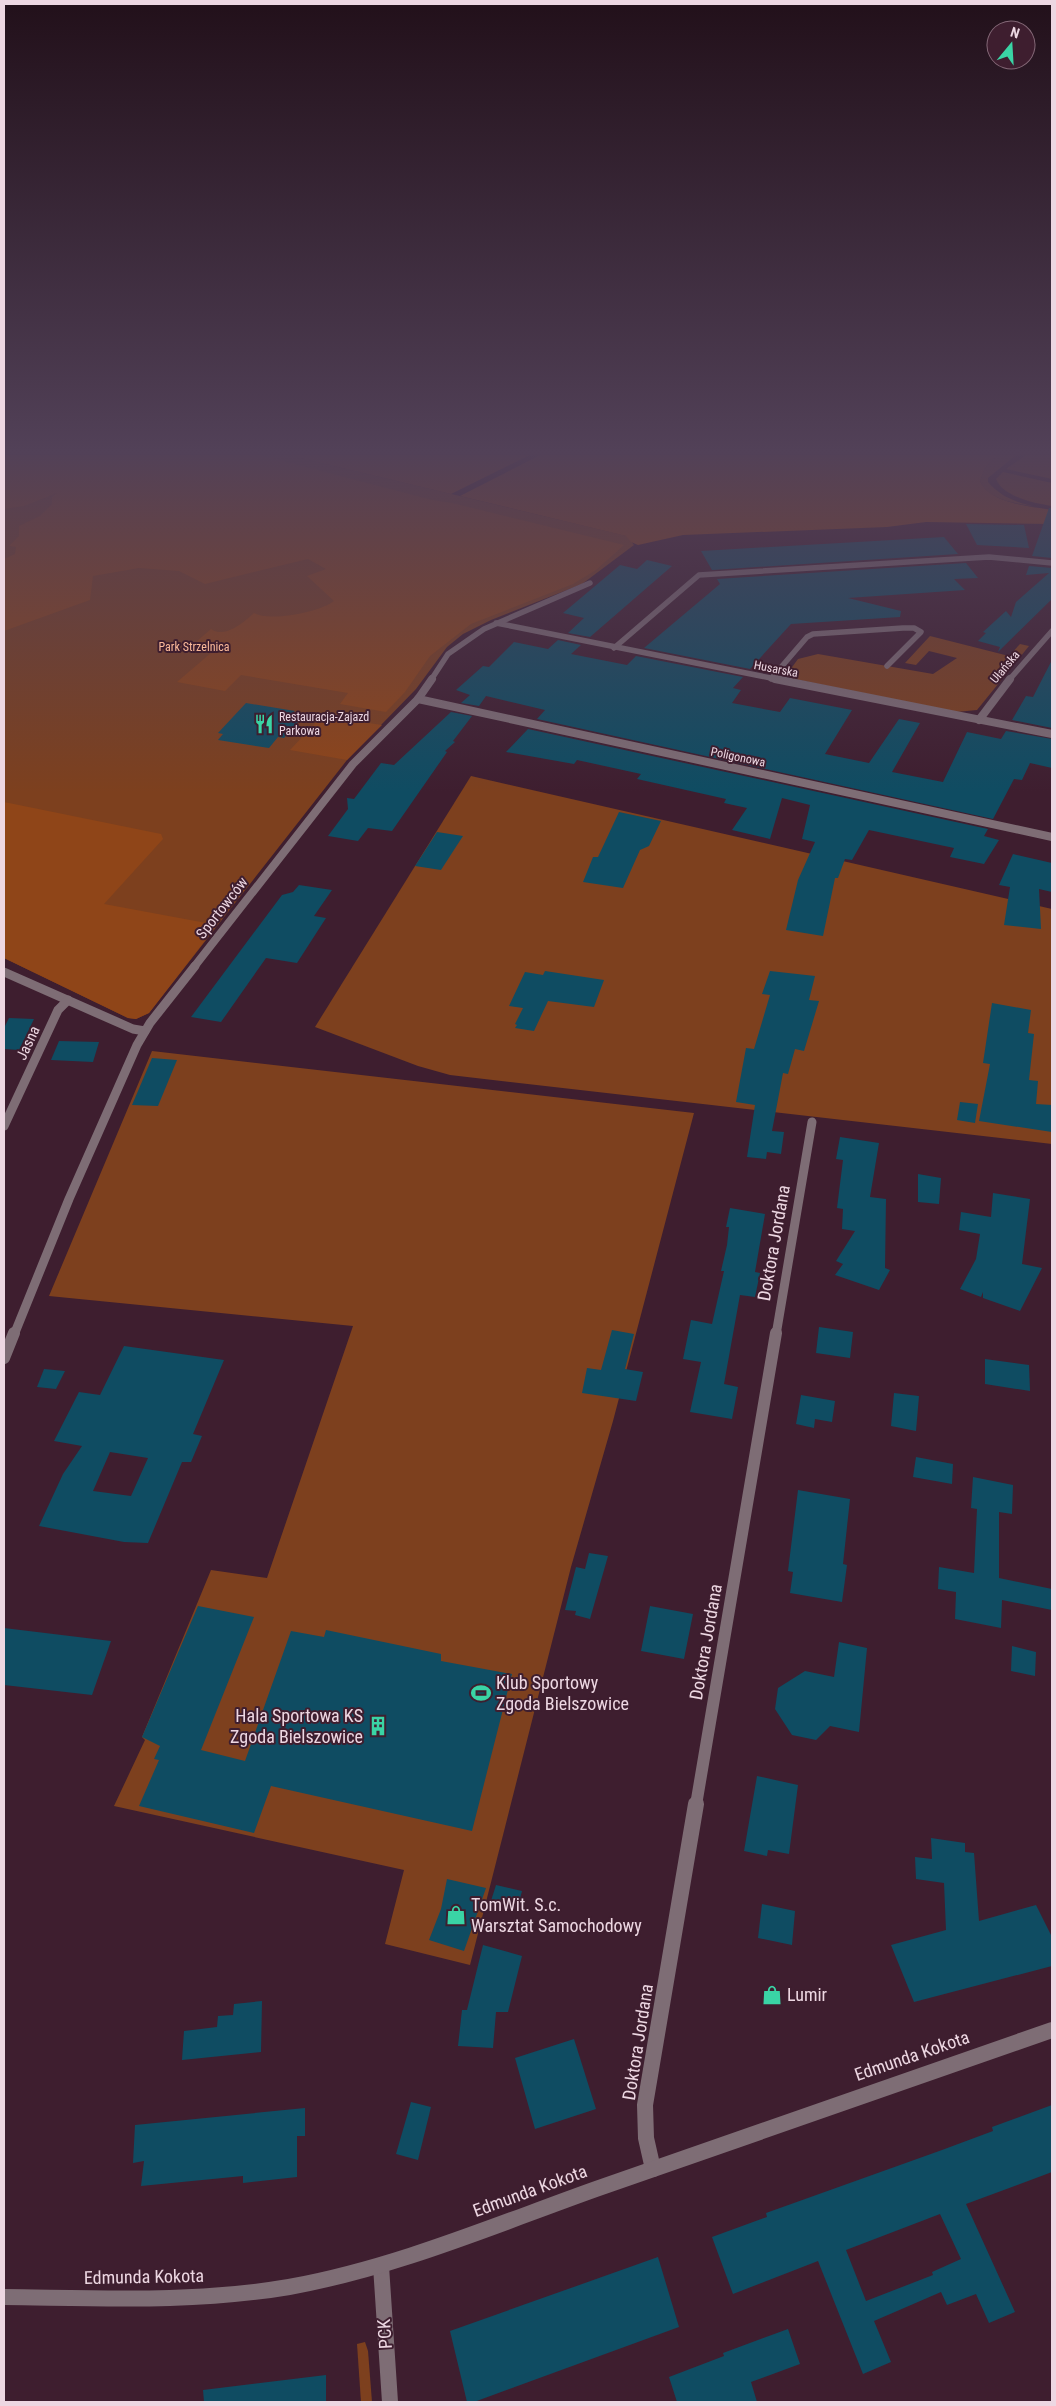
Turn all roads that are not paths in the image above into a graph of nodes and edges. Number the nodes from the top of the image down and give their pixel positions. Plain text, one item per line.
1 (823, 567) edge
2 (590, 583) dead end
3 (496, 623) junction
4 (1052, 631) edge
5 (614, 648) junction
6 (887, 666) dead end
7 (771, 679) junction
8 (418, 698) junction
9 (979, 720) junction
10 (1052, 734) edge
11 (1052, 837) edge
12 (4, 972) edge
13 (68, 1000) junction
14 (145, 1031) junction
15 (812, 1122) dead end
16 (4, 1126) edge
17 (4, 1358) edge
18 (1052, 2030) edge
19 (653, 2169) junction
20 (380, 2266) junction
21 (4, 2297) edge
22 (390, 2402) edge

1 - 5 street
2 - 3 street, Sportowców
3 - 5 street, Husarska
3 - 8 street, Sportowców
4 - 9 street, Ułańska
5 - 7 street, Husarska
6 - 7 street
7 - 9 street, Husarska
8 - 11 street, Poligonowa
8 - 14 street, Sportowców
9 - 10 street, Husarska
12 - 13 street
13 - 14 street
13 - 16 street, Jasna
14 - 17 street, Sportowców
15 - 19 street, Doktora Jordana
18 - 19 street, Edmunda Kokota
19 - 20 street, Edmunda Kokota
20 - 21 street, Edmunda Kokota
20 - 22 street, PCK

